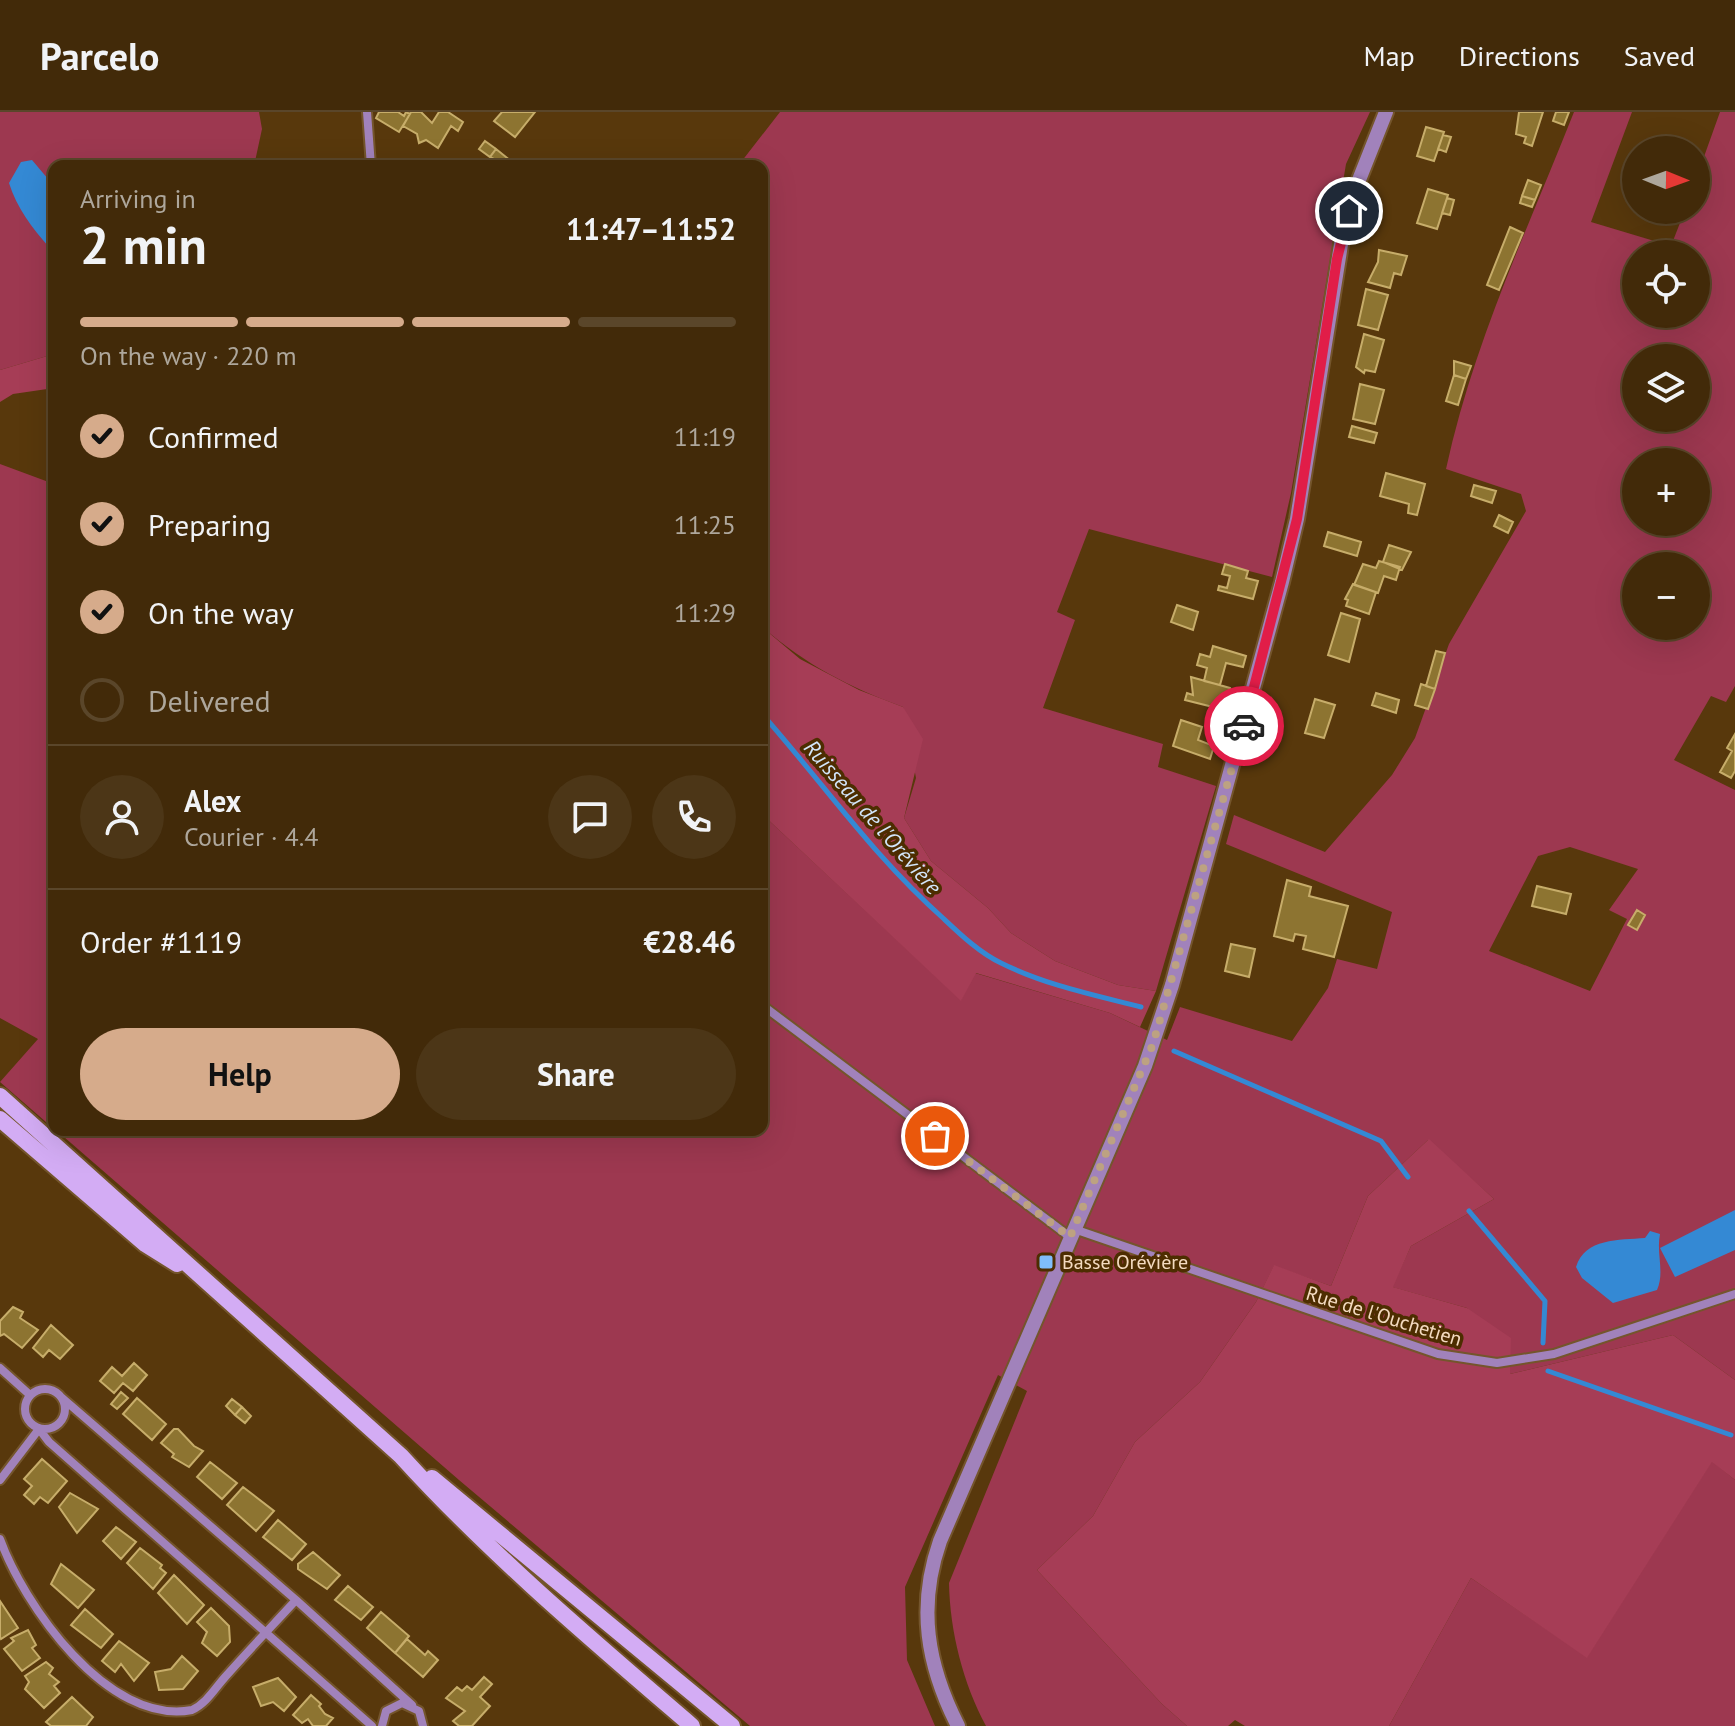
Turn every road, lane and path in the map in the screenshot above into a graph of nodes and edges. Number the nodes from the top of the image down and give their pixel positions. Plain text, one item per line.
1 (367, 112) edge
2 (1386, 112) edge
3 (371, 160) edge
4 (768, 1009) edge
5 (0, 1096) edge
6 (0, 1119) edge
7 (1072, 1233) junction
8 (216, 1288) junction
9 (1735, 1294) edge
10 (0, 1368) edge
11 (30, 1395) junction
12 (61, 1397) junction
13 (39, 1429) junction
14 (401, 1456) junction
15 (0, 1480) edge
16 (0, 1539) edge
17 (296, 1600) junction
18 (266, 1633) junction
19 (97, 1691) dead end
20 (412, 1705) junction
21 (154, 1719) dead end
22 (372, 1726) edge
23 (382, 1726) edge
24 (423, 1726) edge
25 (692, 1726) edge
26 (732, 1726) edge
27 (958, 1726) edge

1 - 3 street
2 - 7 street
4 - 7 street, Rue de l'Ouchetien
5 - 8 main road
6 - 8 main road
7 - 9 street, Rue de l'Ouchetien
7 - 27 street
8 - 14 main road
10 - 11 street
11 - 12 street
11 - 13 street
12 - 13 street
12 - 17 street
13 - 15 street
13 - 18 street
14 - 25 main road
14 - 26 main road
16 - 19 street
17 - 18 street
17 - 20 street
18 - 21 street
18 - 22 street
20 - 23 street
20 - 24 street

